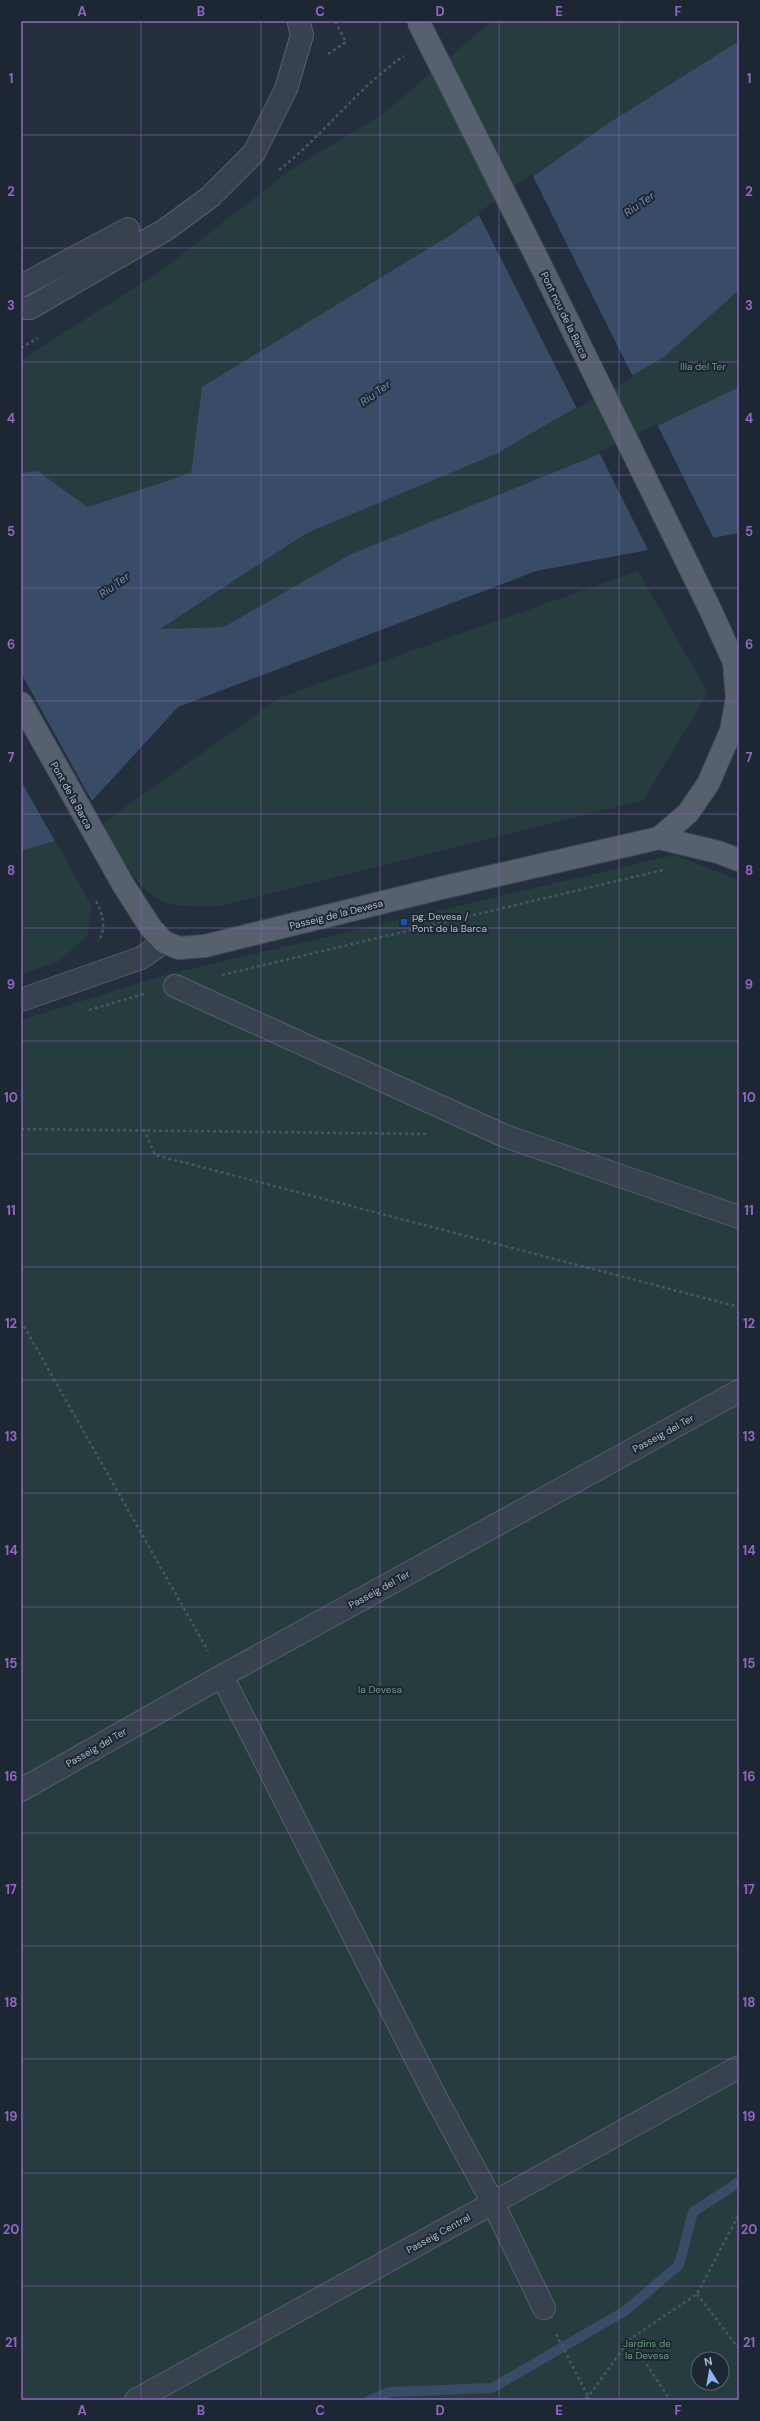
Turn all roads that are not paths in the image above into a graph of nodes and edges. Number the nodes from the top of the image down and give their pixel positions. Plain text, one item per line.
1 (418, 21) edge
2 (299, 23) dead end
3 (128, 230) dead end
4 (21, 286) edge
5 (21, 308) edge
6 (737, 664) edge
7 (21, 703) edge
8 (659, 838) junction
9 (739, 860) edge
10 (164, 942) junction
11 (175, 986) road end
12 (21, 1000) edge
13 (739, 1218) edge
14 (739, 1391) edge
15 (222, 1676) junction
16 (21, 1790) edge
17 (739, 2067) edge
18 (493, 2203) junction
19 (544, 2308) road end
20 (136, 2400) edge

1 - 6 main road, Pont nou de la Barca, bridge
2 - 5 street
3 - 4 street
6 - 8 main road, Passeig de la Devesa
7 - 10 main road, Pont de la Barca
8 - 9 main road, Passeig de la Devesa
8 - 10 main road, Passeig de la Devesa
10 - 12 street
11 - 13 street
14 - 15 street, Passeig del Ter
15 - 16 street, Passeig del Ter
15 - 18 street
17 - 18 street, Passeig Central
18 - 19 street
18 - 20 street, Passeig Central

